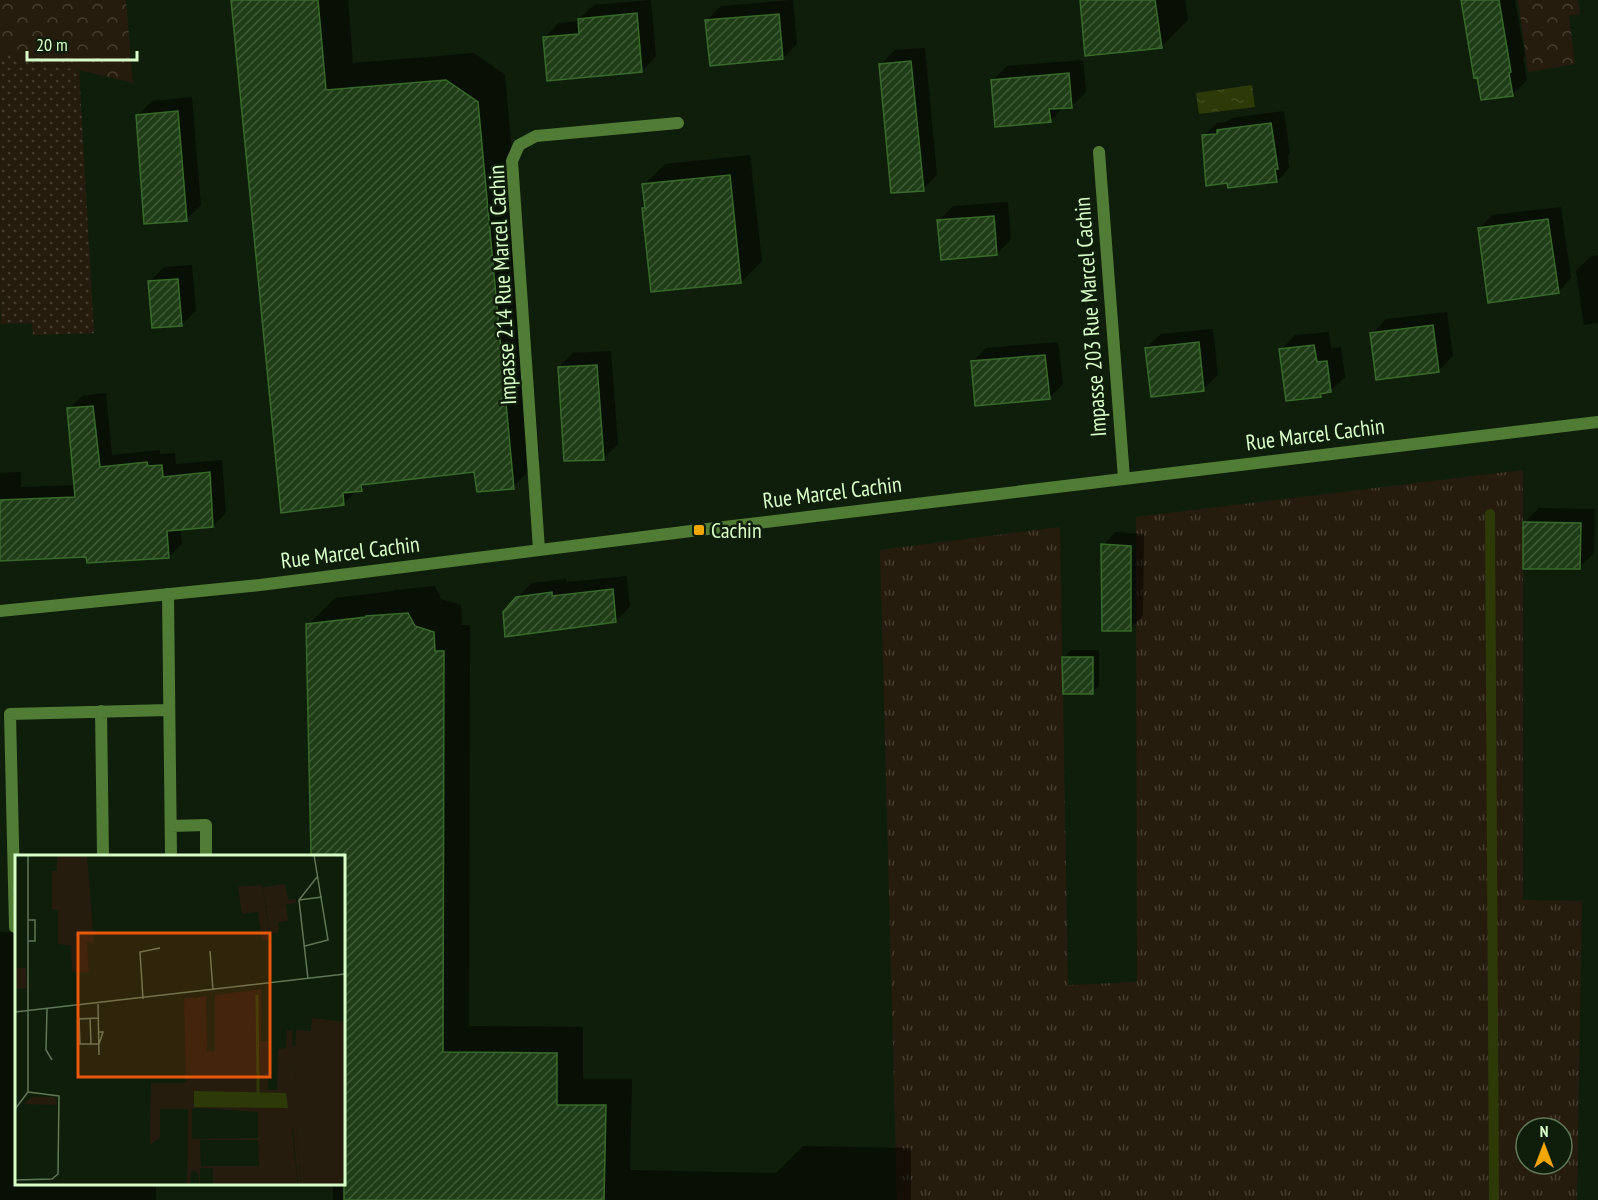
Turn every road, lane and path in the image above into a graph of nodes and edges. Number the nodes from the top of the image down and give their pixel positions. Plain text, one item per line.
1 (678, 123) dead end
2 (1099, 152) dead end
3 (1598, 422) edge
4 (1124, 478) junction
5 (539, 549) junction
6 (168, 594) junction
7 (0, 611) edge
8 (170, 710) junction
9 (101, 711) junction
10 (171, 826) junction
11 (103, 855) edge
12 (171, 855) edge
13 (206, 855) edge
14 (15, 927) edge

1 - 5 street, Impasse 214 Rue Marcel Cachin
2 - 4 street, Impasse 203 Rue Marcel Cachin
3 - 4 street, Rue Marcel Cachin
4 - 5 street, Rue Marcel Cachin
5 - 6 street, Rue Marcel Cachin
6 - 7 street, Rue Marcel Cachin
6 - 8 street
8 - 9 street
8 - 10 street
9 - 11 street
9 - 14 street
10 - 12 street
10 - 13 street

